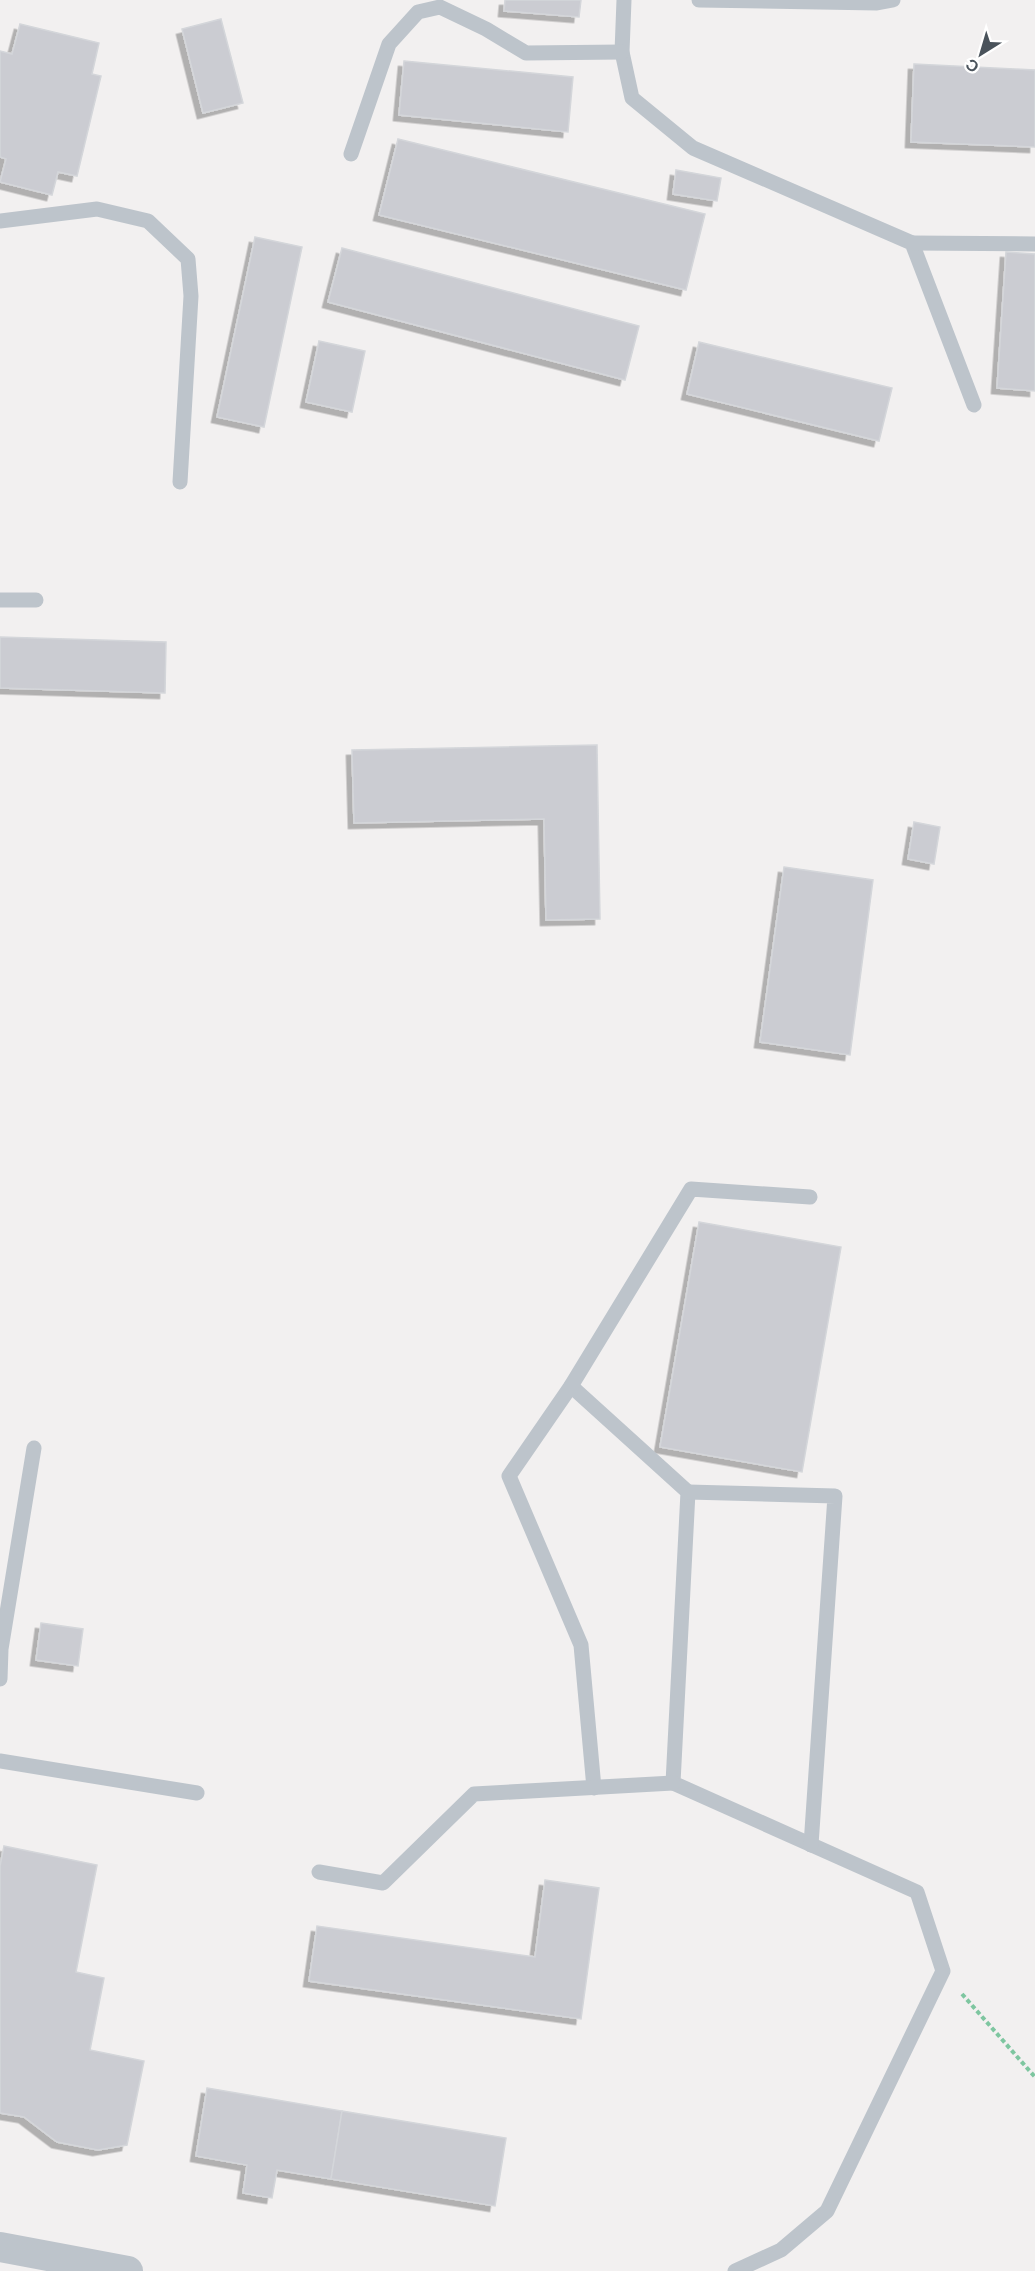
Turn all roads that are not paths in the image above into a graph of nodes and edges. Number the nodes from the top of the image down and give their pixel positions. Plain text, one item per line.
1 (624, 0) edge
2 (699, 0) edge
3 (893, 0) edge
4 (622, 52) junction
5 (351, 154) dead end
6 (0, 221) edge
7 (912, 243) junction
8 (1035, 244) edge
9 (975, 405) dead end
10 (180, 482) dead end
11 (0, 600) edge
12 (36, 600) dead end
13 (810, 1197) dead end
14 (571, 1386) junction
15 (34, 1448) dead end
16 (688, 1492) junction
17 (0, 1679) edge
18 (0, 1761) edge
19 (673, 1783) junction
20 (594, 1788) junction
21 (197, 1793) dead end
22 (811, 1845) junction
23 (319, 1872) dead end
24 (0, 2247) edge
25 (128, 2271) edge
26 (735, 2271) edge

1 - 4 lane
2 - 3 lane
4 - 5 lane
4 - 7 lane
6 - 10 lane
7 - 8 lane
7 - 9 lane
11 - 12 lane
13 - 14 lane
14 - 16 lane
14 - 20 lane
15 - 17 lane
16 - 19 lane
16 - 22 lane
18 - 21 lane
19 - 20 lane
19 - 22 lane
20 - 23 lane
22 - 26 lane
24 - 25 street

